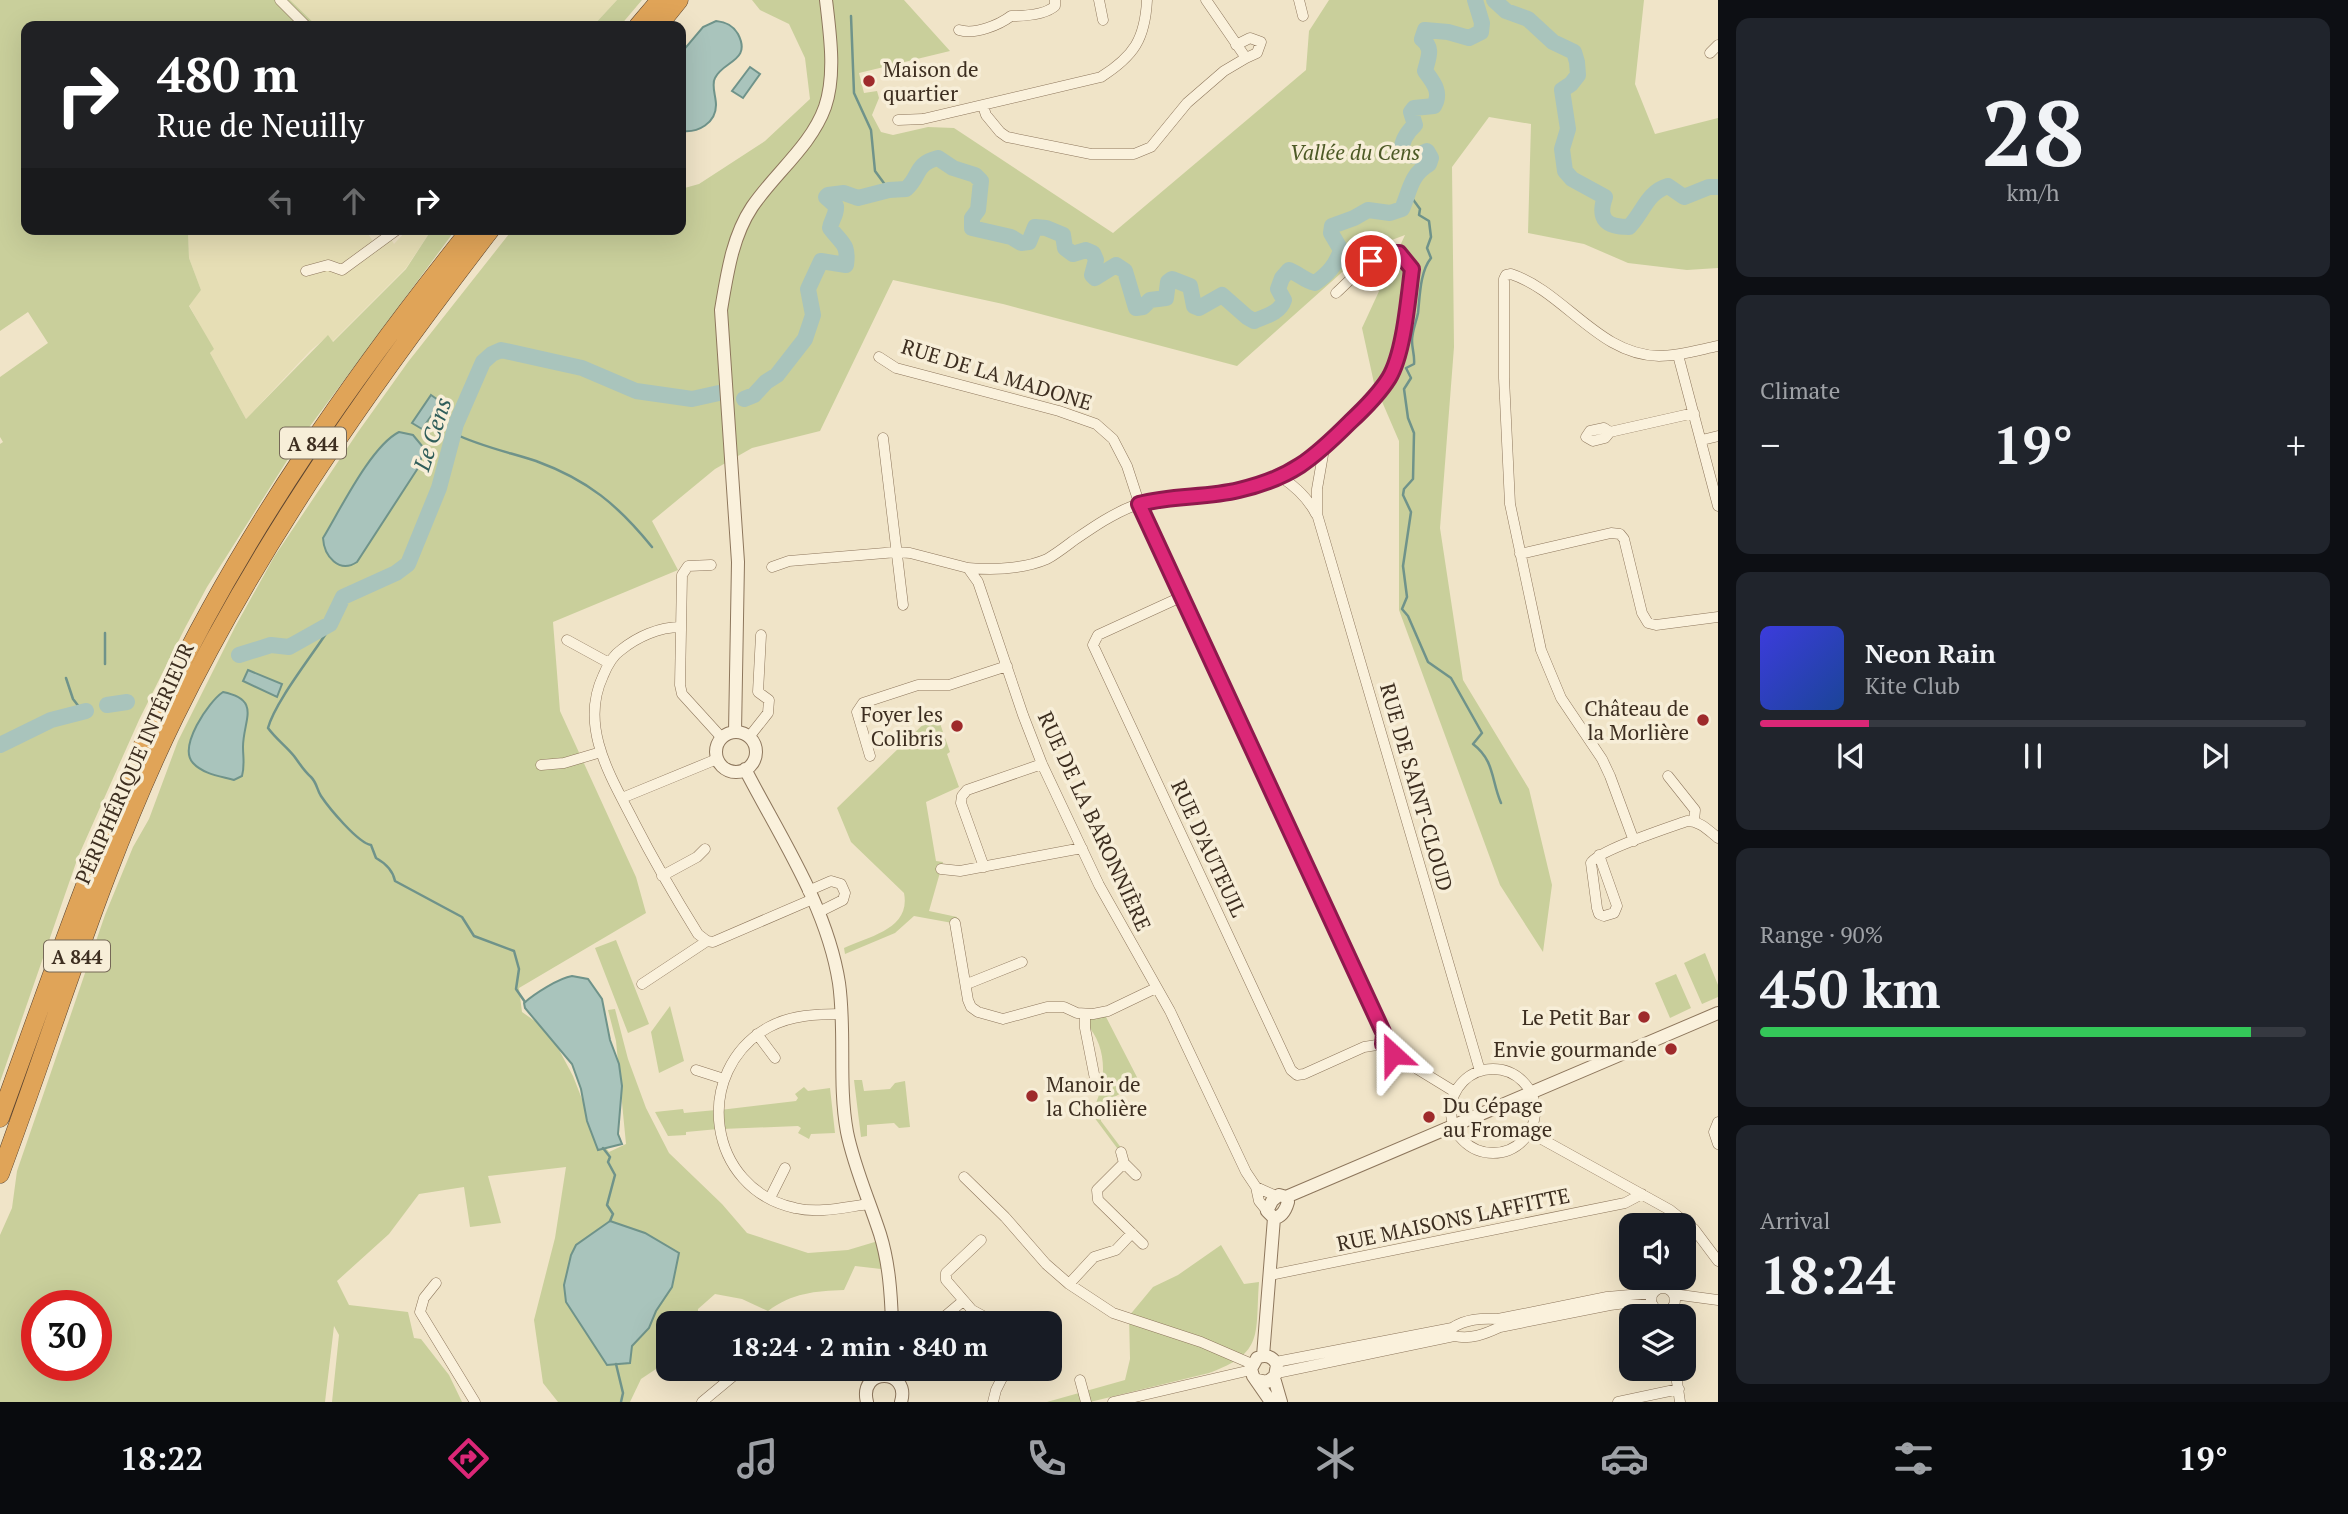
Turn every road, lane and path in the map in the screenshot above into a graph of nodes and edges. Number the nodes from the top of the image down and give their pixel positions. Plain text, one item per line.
1 (280, 0) edge
2 (660, 0) edge
3 (679, 0) edge
4 (826, 0) edge
5 (1055, 0) edge
6 (1099, 0) edge
7 (1147, 0) edge
8 (1206, 0) edge
9 (1299, 0) edge
10 (1303, 16) dead end
11 (1103, 20) dead end
12 (301, 21) edge
13 (642, 21) edge
14 (661, 21) edge
15 (959, 30) dead end
16 (1236, 46) junction
17 (1246, 58) junction
18 (984, 106) junction
19 (898, 121) dead end
20 (390, 235) edge
21 (466, 235) edge
22 (486, 235) edge
23 (306, 271) dead end
24 (1336, 293) dead end
25 (1718, 346) edge
26 (1678, 355) junction
27 (879, 356) dead end
28 (1694, 413) junction
29 (1610, 432) dead end
30 (1718, 436) edge
31 (883, 438) dead end
32 (1702, 440) junction
33 (1324, 449) junction
34 (1281, 477) junction
35 (1139, 504) junction
36 (1718, 506) edge
37 (1317, 514) junction
38 (897, 552) junction
39 (1520, 554) junction
40 (711, 565) dead end
41 (772, 567) dead end
42 (968, 568) junction
43 (1181, 597) junction
44 (902, 605) dead end
45 (1718, 617) edge
46 (680, 627) junction
47 (761, 635) dead end
48 (567, 640) dead end
49 (609, 663) junction
50 (1007, 666) junction
51 (735, 732) junction
52 (749, 737) junction
53 (722, 738) junction
54 (601, 752) junction
55 (870, 756) dead end
56 (717, 759) junction
57 (1042, 764) junction
58 (541, 765) dead end
59 (745, 769) junction
60 (1668, 776) dead end
61 (622, 798) junction
62 (1694, 821) junction
63 (1718, 838) edge
64 (1634, 841) junction
65 (1082, 848) junction
66 (705, 849) dead end
67 (1599, 855) junction
68 (984, 867) junction
69 (941, 869) dead end
70 (662, 876) junction
71 (811, 895) junction
72 (819, 912) junction
73 (955, 923) dead end
74 (707, 940) junction
75 (1022, 962) dead end
76 (642, 984) dead end
77 (967, 984) junction
78 (1156, 988) junction
79 (1718, 1013) edge
80 (842, 1014) junction
81 (1085, 1014) junction
82 (757, 1034) junction
83 (1383, 1044) junction
84 (775, 1058) dead end
85 (696, 1070) dead end
86 (1480, 1071) junction
87 (724, 1079) junction
88 (1095, 1079) dead end
89 (1455, 1091) junction
90 (1531, 1093) junction
91 (0, 1118) edge
92 (1718, 1122) edge
93 (1453, 1127) junction
94 (1530, 1132) junction
95 (1718, 1144) edge
96 (785, 1168) dead end
97 (0, 1174) edge
98 (1136, 1175) dead end
99 (964, 1177) dead end
100 (1256, 1187) junction
101 (1642, 1194) junction
102 (1281, 1197) junction
103 (770, 1198) junction
104 (869, 1204) junction
105 (1270, 1215) junction
106 (1132, 1233) junction
107 (981, 1240) dead end
108 (1143, 1244) dead end
109 (1718, 1261) edge
110 (1270, 1275) junction
111 (436, 1283) dead end
112 (1069, 1284) junction
113 (1653, 1293) junction
114 (1673, 1294) junction
115 (1718, 1300) edge
116 (962, 1301) junction
117 (1619, 1304) edge
118 (1622, 1304) edge
119 (1640, 1304) edge
120 (1653, 1304) edge
121 (1673, 1304) edge
122 (891, 1311) edge
123 (951, 1311) edge
124 (974, 1311) edge
125 (1467, 1322) junction
126 (1470, 1337) junction
127 (1256, 1368) junction
128 (1276, 1371) junction
129 (1080, 1380) dead end
130 (727, 1381) edge
131 (871, 1381) edge
132 (897, 1381) edge
133 (1000, 1381) edge
134 (1677, 1381) edge
135 (1679, 1389) junction
136 (1119, 1401) edge
137 (1273, 1401) edge
138 (475, 1402) edge
139 (702, 1402) edge
140 (867, 1402) edge
141 (901, 1402) edge
142 (993, 1402) edge
143 (1086, 1402) edge
144 (1618, 1402) edge
145 (1680, 1402) edge

1 - 12 street
2 - 13 highway
3 - 14 highway
4 - 51 street
5 - 15 street
6 - 11 street
7 - 18 street
8 - 16 street
9 - 10 street
16 - 17 street
16 - 17 street
17 - 18 street
18 - 19 street
20 - 23 street
21 - 91 highway, A 844
22 - 97 highway, PÉRIPHÉRIQUE INTÉRIEUR / A 844
24 - 33 street
25 - 26 street
26 - 28 street
26 - 39 street
27 - 35 street, RUE DE LA MADONE
28 - 29 street
28 - 32 street
30 - 32 street
31 - 38 street
32 - 36 street
33 - 34 street
33 - 37 street, RUE DE SAINT-CLOUD
34 - 35 street
34 - 37 street, RUE DE SAINT-CLOUD
35 - 42 street
35 - 43 street, RUE DE LA MADONE
37 - 86 street, RUE DE SAINT-CLOUD
38 - 41 street
38 - 42 street
38 - 44 street
39 - 45 street
39 - 64 street
40 - 46 street
42 - 50 street, RUE DE LA BARONNIÈRE
43 - 83 street, RUE DE LA MADONE
43 - 83 street, RUE D'AUTEUIL
46 - 49 street
46 - 53 street
47 - 52 street
48 - 49 street
49 - 54 street
50 - 55 street
50 - 57 street, RUE DE LA BARONNIÈRE
51 - 52 street
51 - 53 street
52 - 59 street
53 - 56 street
54 - 58 street
54 - 61 street
56 - 59 street
56 - 61 street
57 - 65 street, RUE DE LA BARONNIÈRE
57 - 68 street
59 - 71 street
60 - 62 street
61 - 70 street
62 - 63 street
62 - 64 street
64 - 67 street
65 - 68 street
65 - 78 street, RUE DE LA BARONNIÈRE
66 - 70 street
67 - 67 street
68 - 69 street
70 - 74 street
71 - 72 street
71 - 72 street
71 - 74 street
72 - 80 street
73 - 77 street
74 - 76 street
75 - 77 street
77 - 81 street
78 - 81 street
78 - 100 street, RUE DE LA BARONNIÈRE
79 - 90 street
80 - 82 street
80 - 104 street
81 - 88 street
82 - 84 street
82 - 87 street
83 - 89 street
85 - 87 street
86 - 89 street
86 - 90 street
87 - 103 street
89 - 93 street
90 - 93 street
90 - 94 street
92 - 95 street
93 - 94 street
93 - 102 street
94 - 101 street
96 - 103 street
98 - 106 street
99 - 112 street
100 - 102 street
100 - 105 street, RUE DE LA BARONNIÈRE
101 - 109 street
101 - 110 street, RUE MAISONS LAFFITTE
102 - 105 street
103 - 104 street
104 - 122 street
105 - 110 street
106 - 108 street
106 - 112 street
107 - 116 street
110 - 127 street
111 - 138 street
112 - 127 street
113 - 114 street
113 - 120 street
113 - 125 street
114 - 115 street
114 - 121 street
116 - 123 street
116 - 124 street
117 - 126 street
118 - 119 street
125 - 126 street
125 - 128 street
126 - 128 street
127 - 128 street
127 - 128 street
127 - 136 street
127 - 137 street
128 - 137 street
129 - 143 street
130 - 139 street
131 - 140 street
132 - 141 street
133 - 142 street
134 - 135 street
135 - 144 street
135 - 145 street

